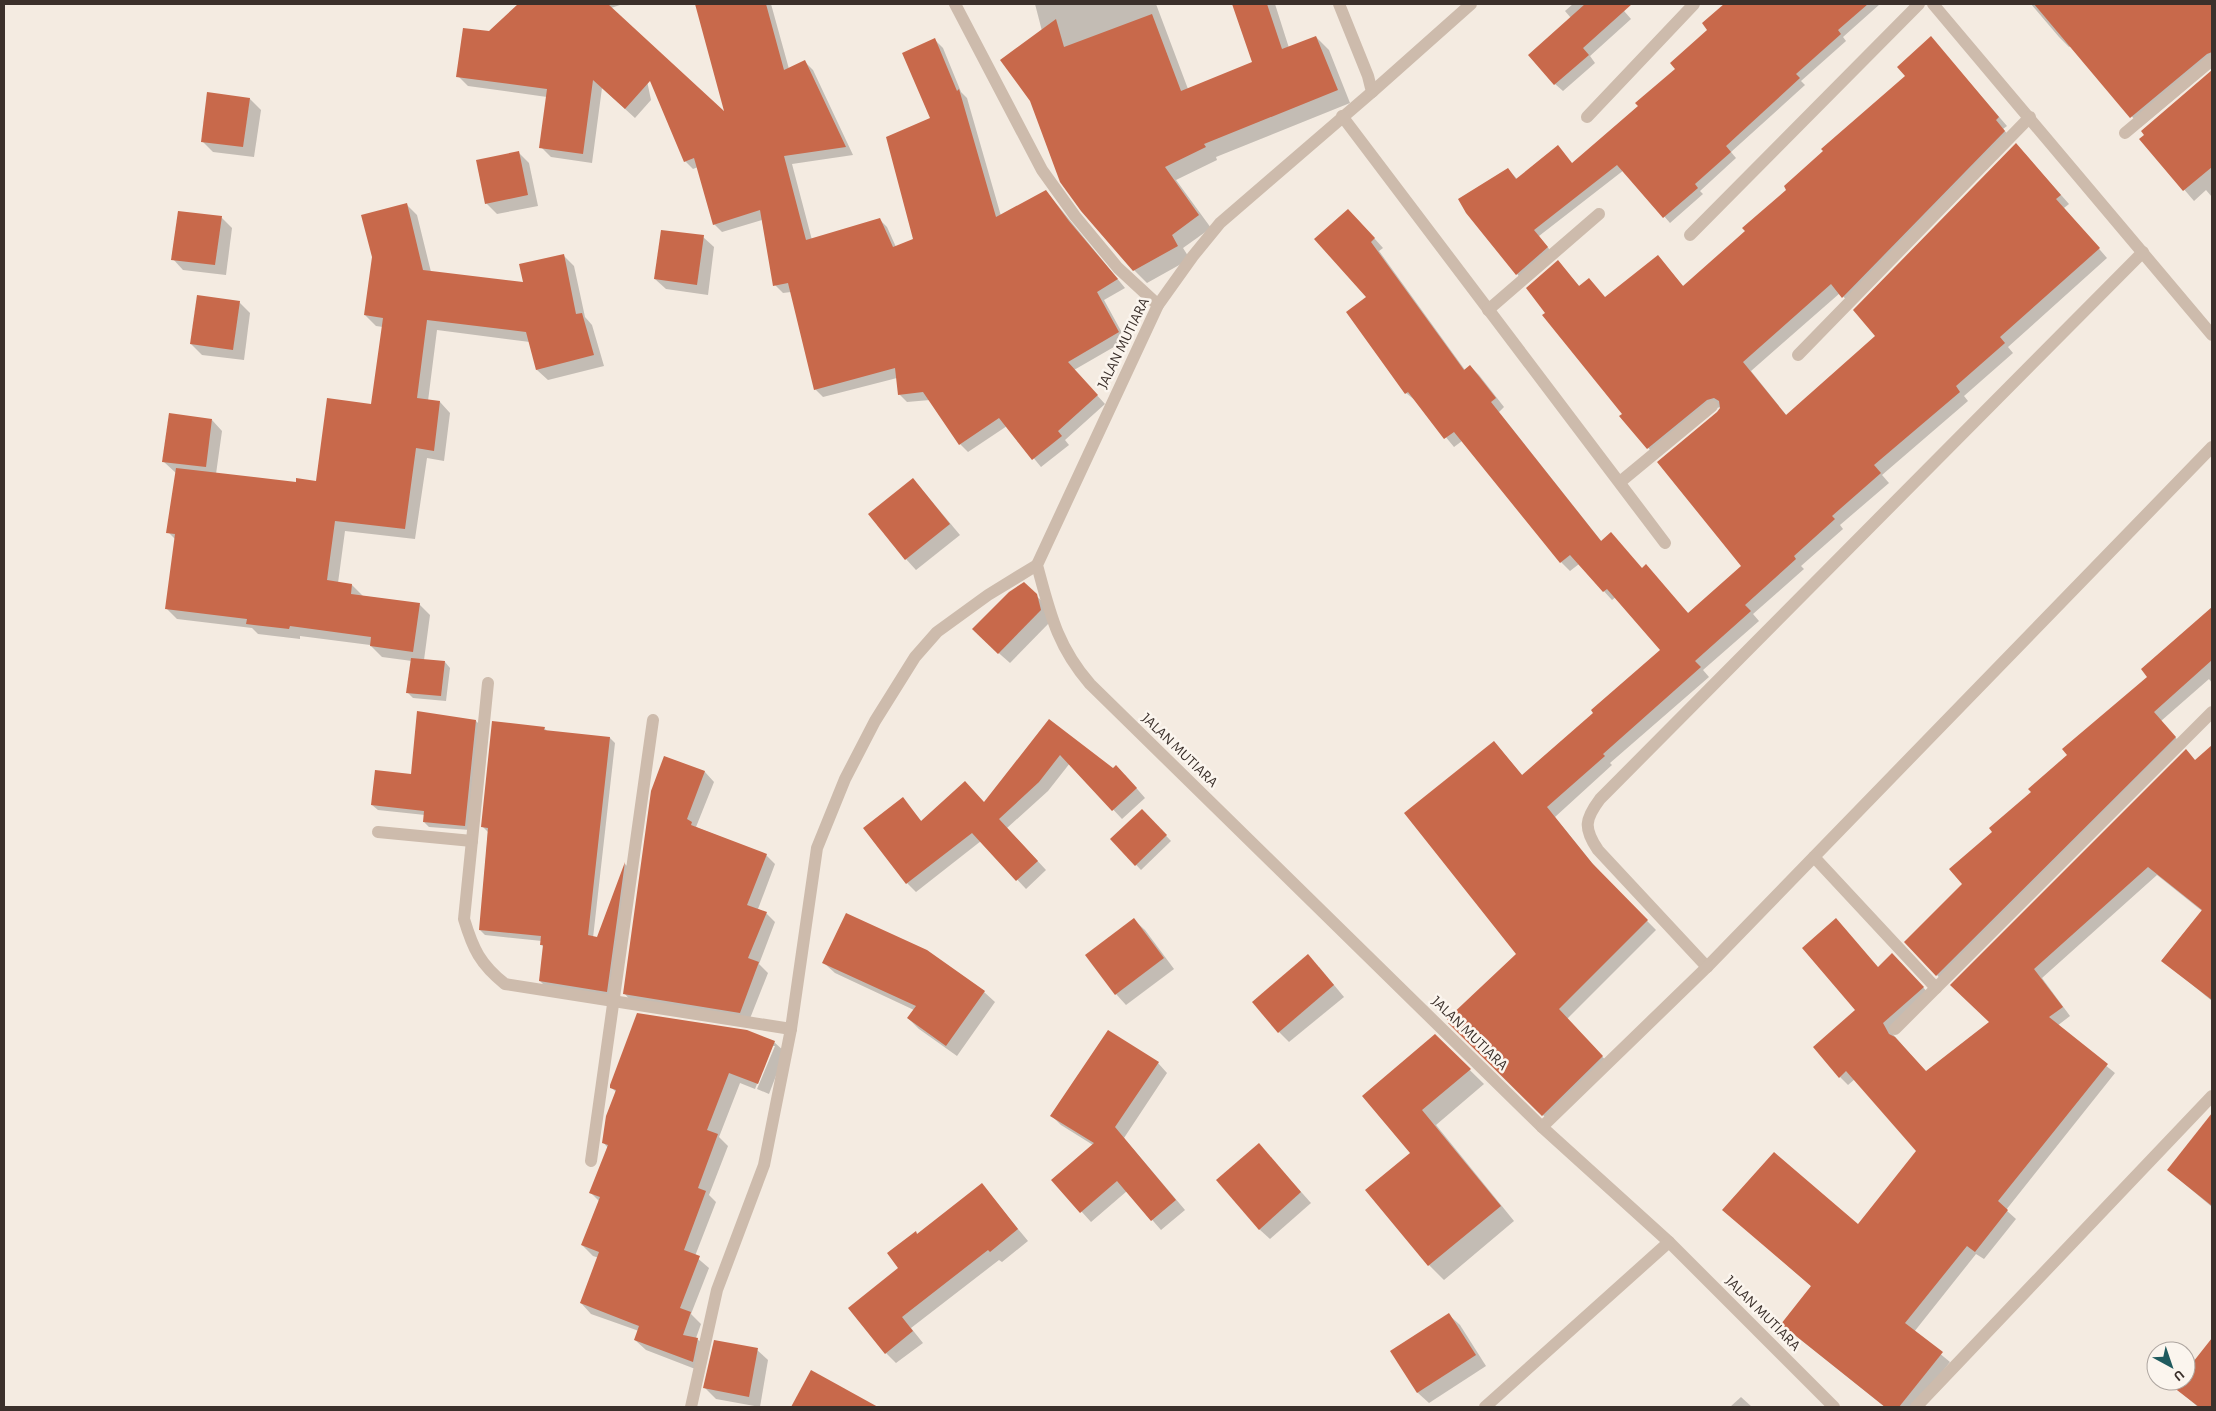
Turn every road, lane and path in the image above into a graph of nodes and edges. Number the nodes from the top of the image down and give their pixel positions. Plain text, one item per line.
1 (955, 4) edge
2 (1339, 4) edge
3 (1471, 4) edge
4 (1694, 4) edge
5 (1919, 4) edge
6 (1933, 4) edge
7 (2212, 60) edge
8 (1372, 92) junction
9 (1342, 116) junction
10 (1587, 116) dead end
11 (2030, 117) junction
12 (2125, 133) dead end
13 (1599, 214) dead end
14 (1690, 235) dead end
15 (2143, 252) junction
16 (1158, 305) junction
17 (1488, 310) junction
18 (2212, 335) edge
19 (1798, 355) dead end
20 (1712, 406) dead end
21 (2212, 447) edge
22 (1620, 482) junction
23 (1665, 543) dead end
24 (1037, 565) junction
25 (488, 683) dead end
26 (2212, 712) edge
27 (653, 720) dead end
28 (378, 832) dead end
29 (472, 841) junction
30 (1814, 857) junction
31 (1708, 967) junction
32 (1936, 988) junction
33 (614, 1000) junction
34 (791, 1028) junction
35 (1895, 1029) dead end
36 (2212, 1096) edge
37 (1542, 1126) junction
38 (591, 1161) dead end
39 (1669, 1242) junction
40 (691, 1407) edge
41 (1485, 1407) edge
42 (1834, 1407) edge
43 (1916, 1407) edge

1 - 16 street
2 - 8 street
3 - 8 street, JALAN MUTIARA
4 - 10 street
5 - 14 street
6 - 11 street
7 - 12 street
8 - 9 street, JALAN MUTIARA
9 - 16 street, JALAN MUTIARA
9 - 17 street
11 - 15 street
11 - 19 street
13 - 17 street
15 - 18 street
15 - 31 street
16 - 24 street, JALAN MUTIARA
17 - 22 street
20 - 22 street
21 - 30 street
22 - 23 street
24 - 34 street
24 - 37 street, JALAN MUTIARA
25 - 29 street
26 - 32 street
27 - 33 street
28 - 29 street
29 - 33 street
30 - 31 street
30 - 32 street
31 - 37 street
32 - 35 street
33 - 34 street
33 - 38 street
34 - 40 street
36 - 43 street
37 - 39 street, JALAN MUTIARA
39 - 41 street
39 - 42 street, JALAN MUTIARA

